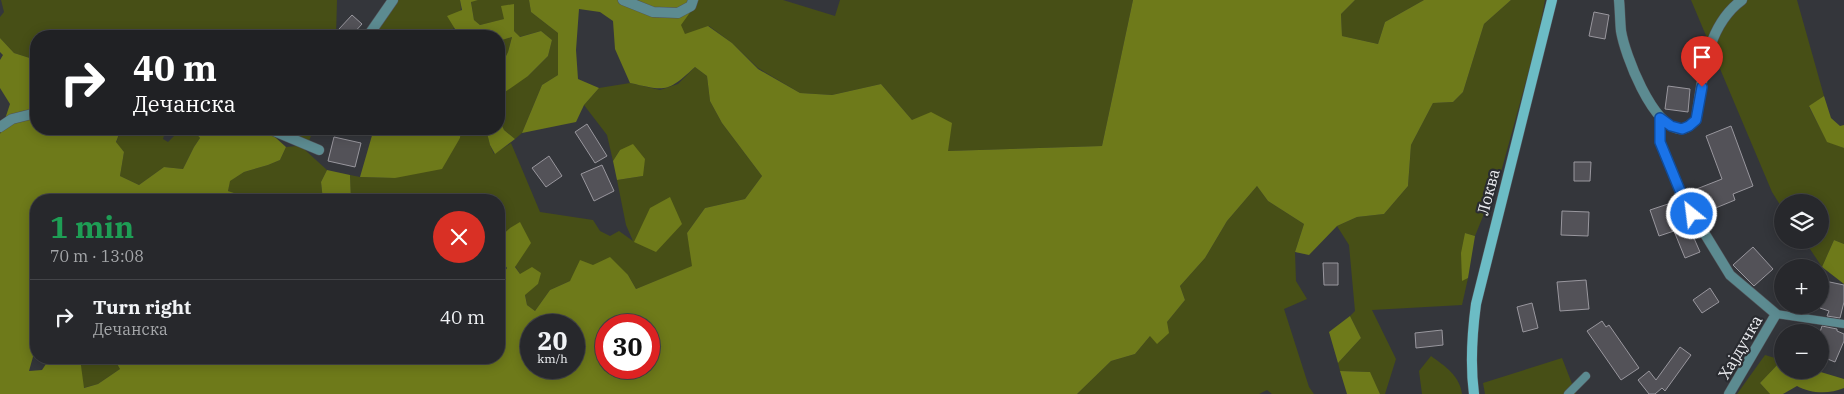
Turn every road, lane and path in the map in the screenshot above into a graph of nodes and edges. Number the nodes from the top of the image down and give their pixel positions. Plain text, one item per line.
1 (393, 0) edge
2 (623, 0) edge
3 (693, 0) edge
4 (1552, 0) edge
5 (1619, 0) edge
6 (1742, 0) edge
7 (372, 30) edge
8 (30, 114) edge
9 (1660, 118) junction
10 (0, 126) edge
11 (283, 135) edge
12 (319, 150) dead end
13 (1774, 312) edge
14 (1776, 314) joint
15 (1844, 324) edge
16 (1586, 376) dead end
17 (1474, 394) edge
18 (1568, 394) edge
19 (1729, 394) edge

1 - 7 street
2 - 3 street
4 - 17 main road, Локва
5 - 9 street
6 - 9 street
8 - 10 street
9 - 13 street, Хајдучка
11 - 12 street
14 - 15 lane, Хајдучка
14 - 19 street, Хајдучка
16 - 18 lane

